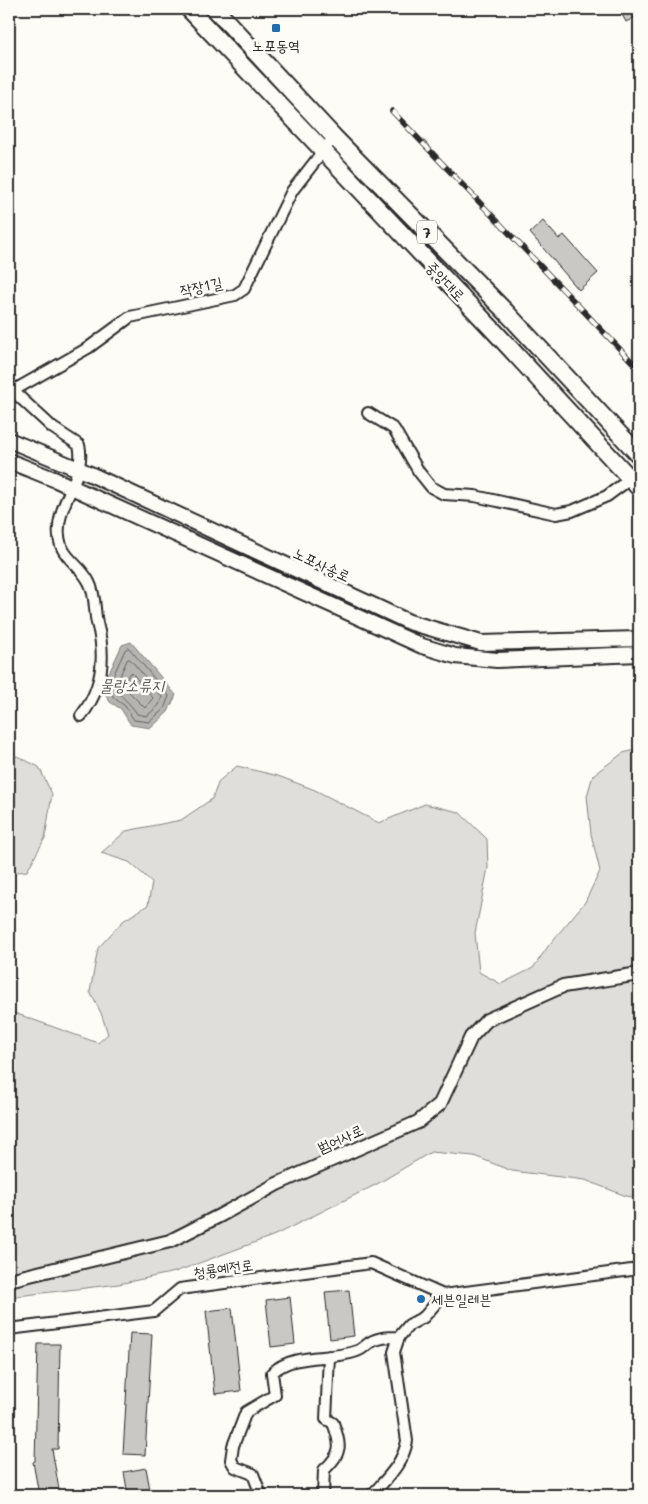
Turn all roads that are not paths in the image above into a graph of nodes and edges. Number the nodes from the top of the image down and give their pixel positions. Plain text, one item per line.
1 (189, 9) edge
2 (215, 9) edge
3 (334, 137) junction
4 (322, 151) junction
5 (11, 392) edge
6 (368, 413) dead end
7 (9, 440) edge
8 (639, 455) edge
9 (9, 461) edge
10 (78, 469) junction
11 (634, 483) edge
12 (71, 488) junction
13 (639, 639) edge
14 (639, 654) edge
15 (81, 716) dead end
16 (639, 974) edge
17 (638, 1271) edge
18 (9, 1280) edge
19 (443, 1295) junction
20 (9, 1329) edge
21 (399, 1337) junction
22 (329, 1356) junction
23 (261, 1495) edge
24 (323, 1495) edge
25 (372, 1495) edge

1 - 4 main road, 중앙대로 / 7
2 - 3 main road, 중앙대로 / 7
3 - 4 street, 작장1길
3 - 8 main road, 중앙대로 / 7
4 - 5 street, 작장1길
4 - 11 main road, 중앙대로 / 7
5 - 10 street
6 - 11 street
7 - 10 main road, 노포사송로
9 - 12 main road
10 - 12 street
10 - 13 main road, 노포사송로
12 - 14 main road
12 - 15 street
16 - 18 street, 범어사로
17 - 19 street
19 - 20 street, 청룡예전로
19 - 21 street
21 - 22 street
21 - 25 street
22 - 23 street
22 - 24 street

